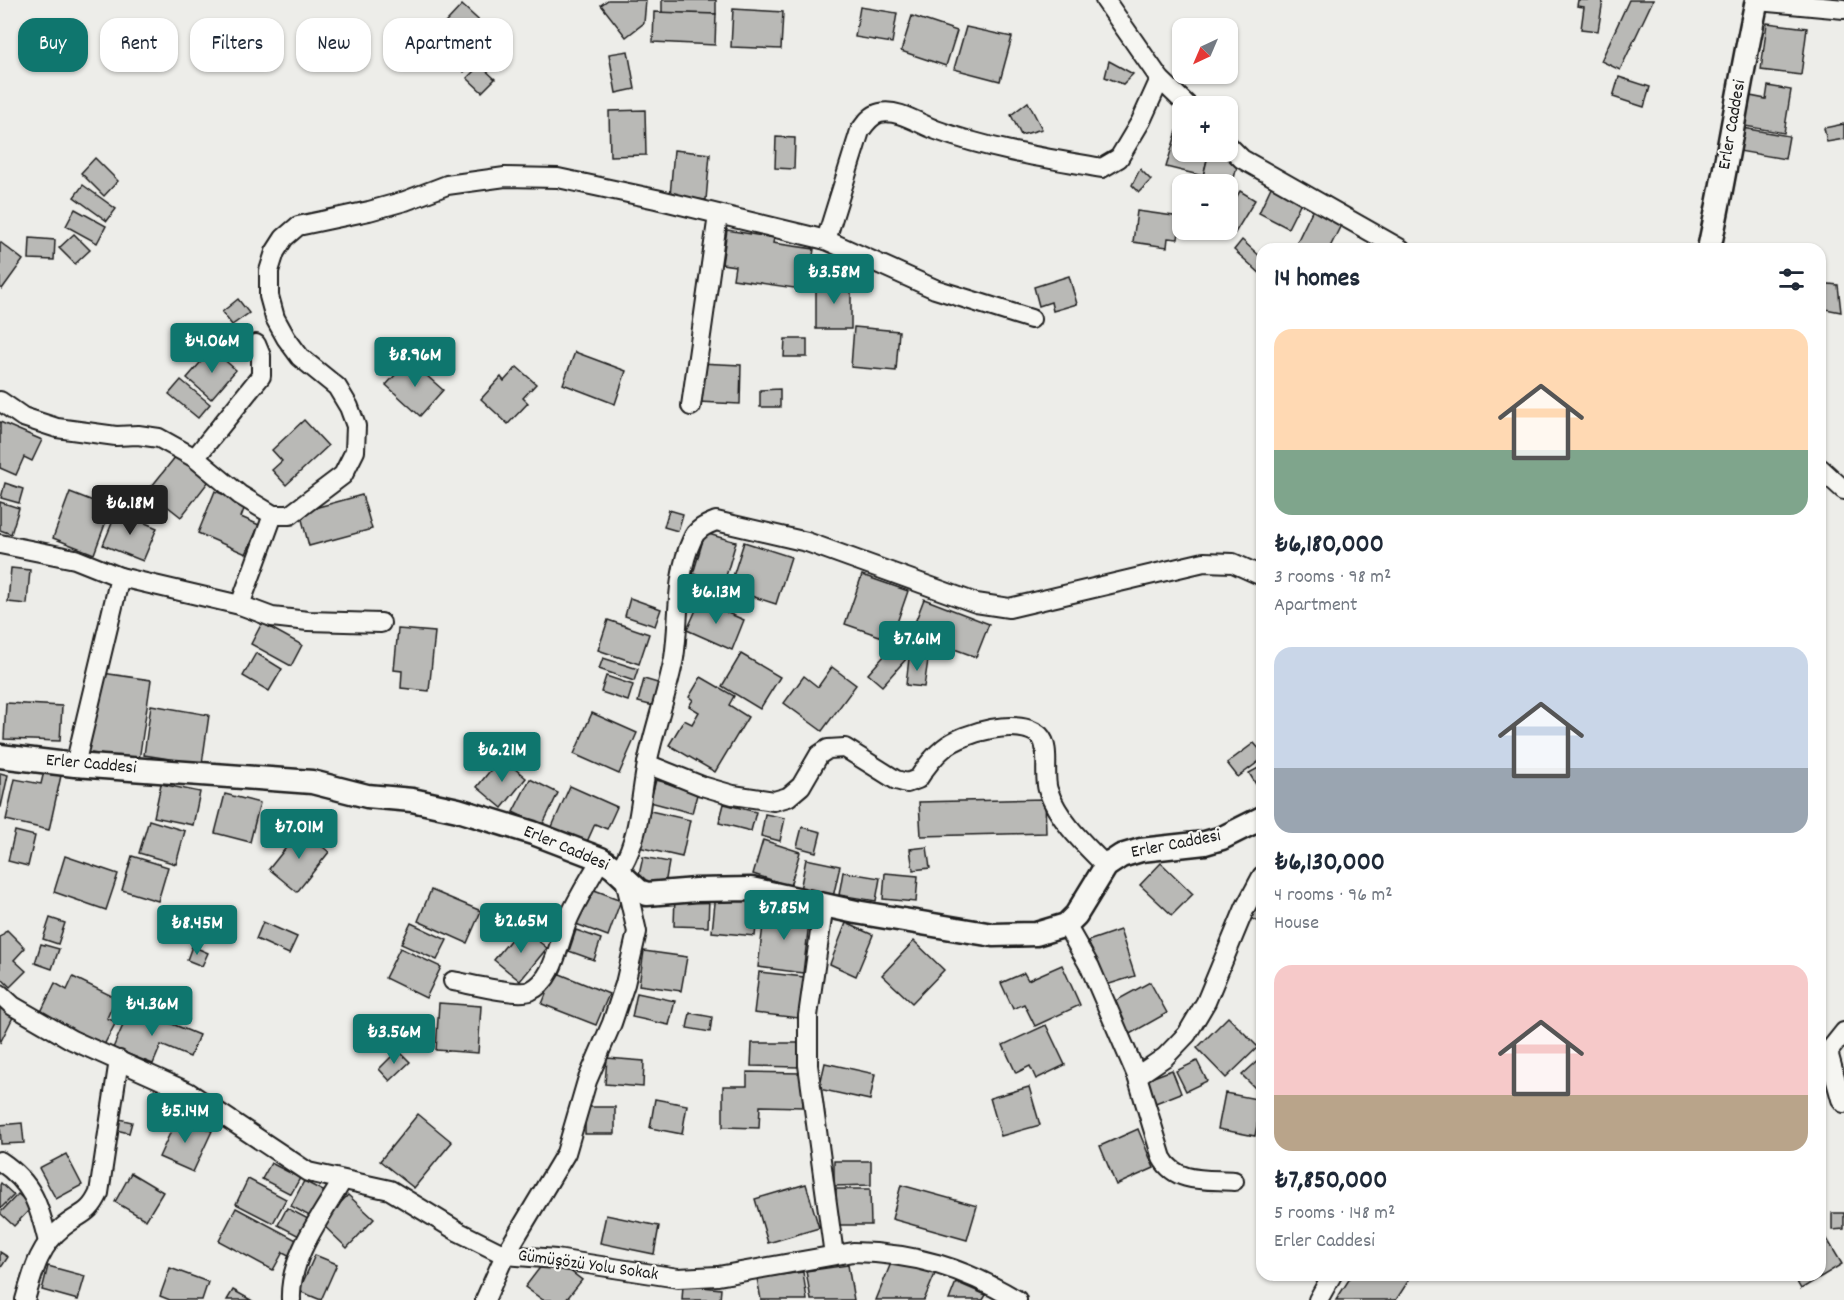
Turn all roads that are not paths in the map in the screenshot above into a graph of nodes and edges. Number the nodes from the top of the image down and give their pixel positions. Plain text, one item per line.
1 (1105, 0) edge
2 (1757, 0) edge
3 (1844, 9) edge
4 (1160, 79) junction
5 (1178, 96) edge
6 (1238, 155) edge
7 (718, 215) junction
8 (826, 240) junction
9 (1390, 243) edge
10 (1710, 243) edge
11 (1031, 319) dead end
12 (256, 344) dead end
13 (0, 401) edge
14 (691, 406) dead end
15 (195, 458) junction
16 (1826, 474) edge
17 (1844, 490) edge
18 (273, 515) junction
19 (0, 544) edge
20 (1256, 573) edge
21 (120, 577) junction
22 (240, 605) junction
23 (381, 623) dead end
24 (0, 756) edge
25 (647, 764) junction
26 (75, 765) junction
27 (1256, 821) edge
28 (600, 859) junction
29 (1106, 866) junction
30 (624, 877) junction
31 (1256, 887) edge
32 (824, 904) junction
33 (1066, 925) junction
34 (453, 981) dead end
35 (0, 994) edge
36 (1844, 1032) edge
37 (119, 1060) junction
38 (1137, 1076) junction
39 (1844, 1103) edge
40 (0, 1161) edge
41 (342, 1181) junction
42 (1234, 1181) dead end
43 (48, 1242) junction
44 (505, 1255) junction
45 (834, 1255) junction
46 (1329, 1281) edge
47 (25, 1300) edge
48 (291, 1300) edge
49 (485, 1300) edge
50 (1017, 1300) edge
51 (1318, 1300) edge

1 - 4 street
2 - 3 street
2 - 10 street, Erler Caddesi
4 - 5 street
4 - 8 street
6 - 9 street
7 - 8 street
7 - 14 street
7 - 18 street
8 - 11 street
12 - 15 street
13 - 15 street
15 - 18 street
16 - 17 street
18 - 22 street
19 - 21 street
20 - 25 street
21 - 22 street
21 - 26 street
22 - 23 street
24 - 26 street, Erler Caddesi
25 - 29 street
25 - 30 street
26 - 28 street, Erler Caddesi
27 - 29 street, Erler Caddesi
28 - 30 street, Erler Caddesi
28 - 34 street
29 - 33 street, Erler Caddesi
30 - 32 street, Erler Caddesi
30 - 44 street
31 - 38 street
32 - 33 street, Erler Caddesi
32 - 45 street
33 - 38 street
35 - 37 street, Gümüşözü Yolu Sokak
36 - 39 street
37 - 41 street, Gümüşözü Yolu Sokak
37 - 43 street
38 - 42 street
40 - 43 street
41 - 44 street, Gümüşözü Yolu Sokak
41 - 48 street
43 - 47 street
44 - 45 street, Gümüşözü Yolu Sokak
44 - 49 street
45 - 50 street, Gümüşözü Yolu Sokak
46 - 51 street

